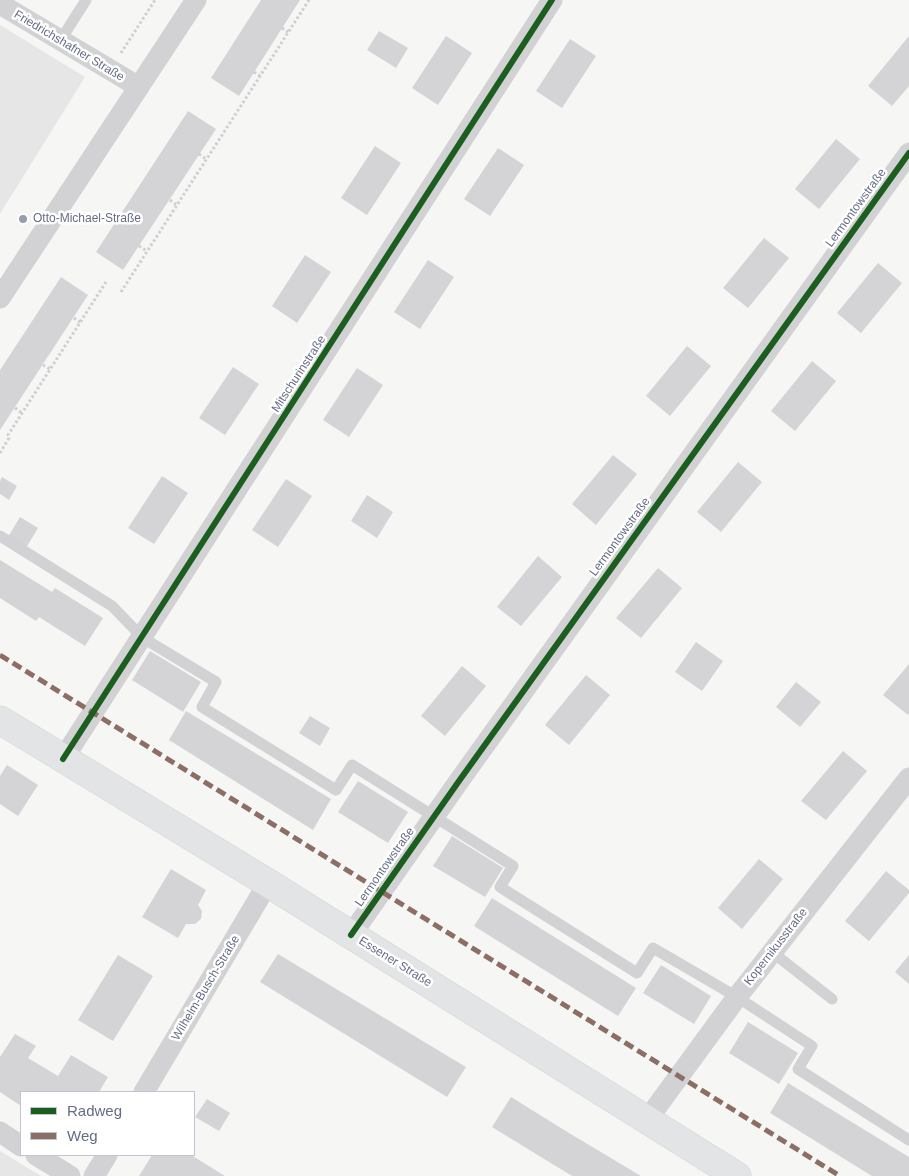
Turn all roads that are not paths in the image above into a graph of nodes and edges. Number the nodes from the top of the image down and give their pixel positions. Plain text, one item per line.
1 (86, 0) edge
2 (196, 0) edge
3 (552, 0) edge
4 (0, 4) edge
5 (60, 41) junction
6 (139, 87) junction
7 (909, 153) edge
8 (0, 298) edge
9 (0, 536) edge
10 (143, 638) junction
11 (0, 720) edge
12 (63, 759) junction
13 (909, 778) edge
14 (434, 817) junction
15 (268, 884) junction
16 (351, 935) junction
17 (772, 952) junction
18 (737, 997) junction
19 (832, 999) dead end
20 (145, 1091) edge
21 (647, 1120) junction
22 (0, 1132) edge
23 (909, 1140) edge
24 (20, 1145) edge
25 (38, 1156) edge
26 (105, 1156) edge
27 (70, 1176) edge
28 (94, 1176) edge
29 (737, 1176) edge

1 - 5 lane
2 - 6 street, Friedrichshafner Straße
3 - 10 street, Mitschurinstraße
4 - 5 street, Friedrichshafner Straße
5 - 6 street, Friedrichshafner Straße
6 - 8 street, Friedrichshafner Straße
7 - 14 street, Lermontowstraße
9 - 10 lane
10 - 12 street, Mitschurinstraße
10 - 14 lane
11 - 12 main road, Essener Straße
12 - 15 main road, Essener Straße
13 - 17 street, Kopernikusstraße
14 - 16 street, Lermontowstraße
14 - 18 lane
15 - 16 main road, Essener Straße
15 - 20 street, Wilhelm-Busch-Straße
16 - 21 main road, Essener Straße
17 - 18 street, Kopernikusstraße
17 - 19 lane
18 - 21 street, Kopernikusstraße
18 - 23 lane
21 - 29 main road, Essener Straße
22 - 24 street
25 - 27 street
26 - 28 street

